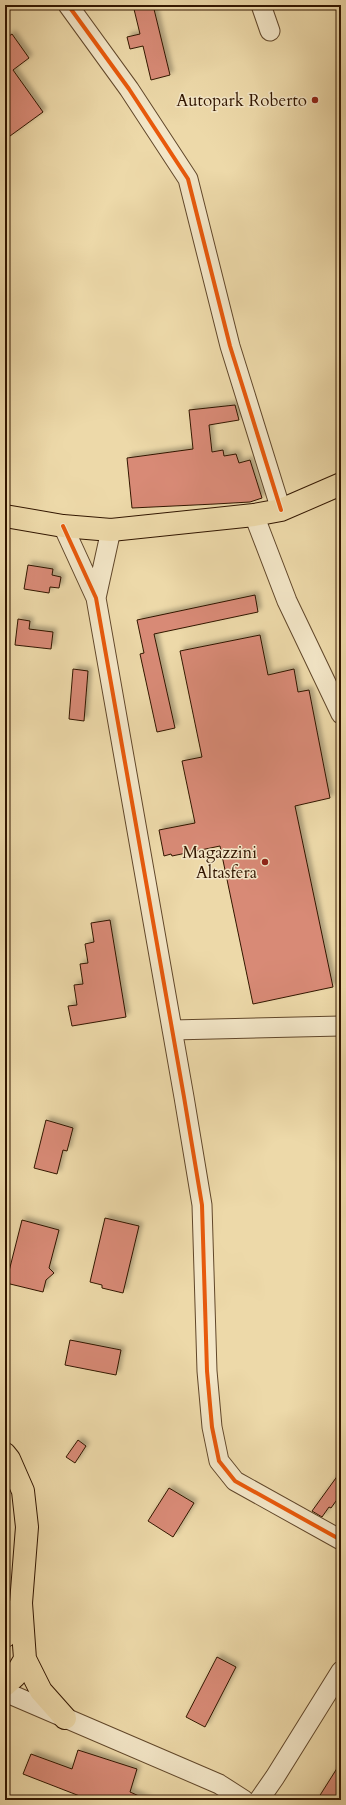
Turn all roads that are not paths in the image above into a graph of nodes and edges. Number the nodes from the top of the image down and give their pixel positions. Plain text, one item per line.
1 (68, 5) edge
2 (260, 5) edge
3 (270, 31) dead end
4 (341, 484) edge
5 (282, 510) junction
6 (254, 515) junction
7 (5, 516) edge
8 (62, 526) junction
9 (111, 530) junction
10 (96, 598) junction
11 (341, 714) edge
12 (341, 1026) edge
13 (172, 1030) junction
14 (5, 1454) edge
15 (341, 1540) edge
16 (22, 1603) junction
17 (5, 1636) edge
18 (25, 1659) junction
19 (341, 1671) edge
20 (5, 1685) edge
21 (5, 1692) edge
22 (65, 1718) junction
23 (244, 1800) edge
24 (259, 1800) edge

1 - 5 street
2 - 3 street
4 - 5 main road
5 - 6 main road
6 - 9 main road
6 - 11 street
7 - 8 main road
8 - 9 main road
8 - 10 street
9 - 10 street
10 - 13 street
12 - 13 street
13 - 15 street
14 - 16 main road
16 - 17 main road
16 - 18 main road
18 - 20 main road
18 - 22 main road
19 - 24 street
21 - 22 street
22 - 23 street

